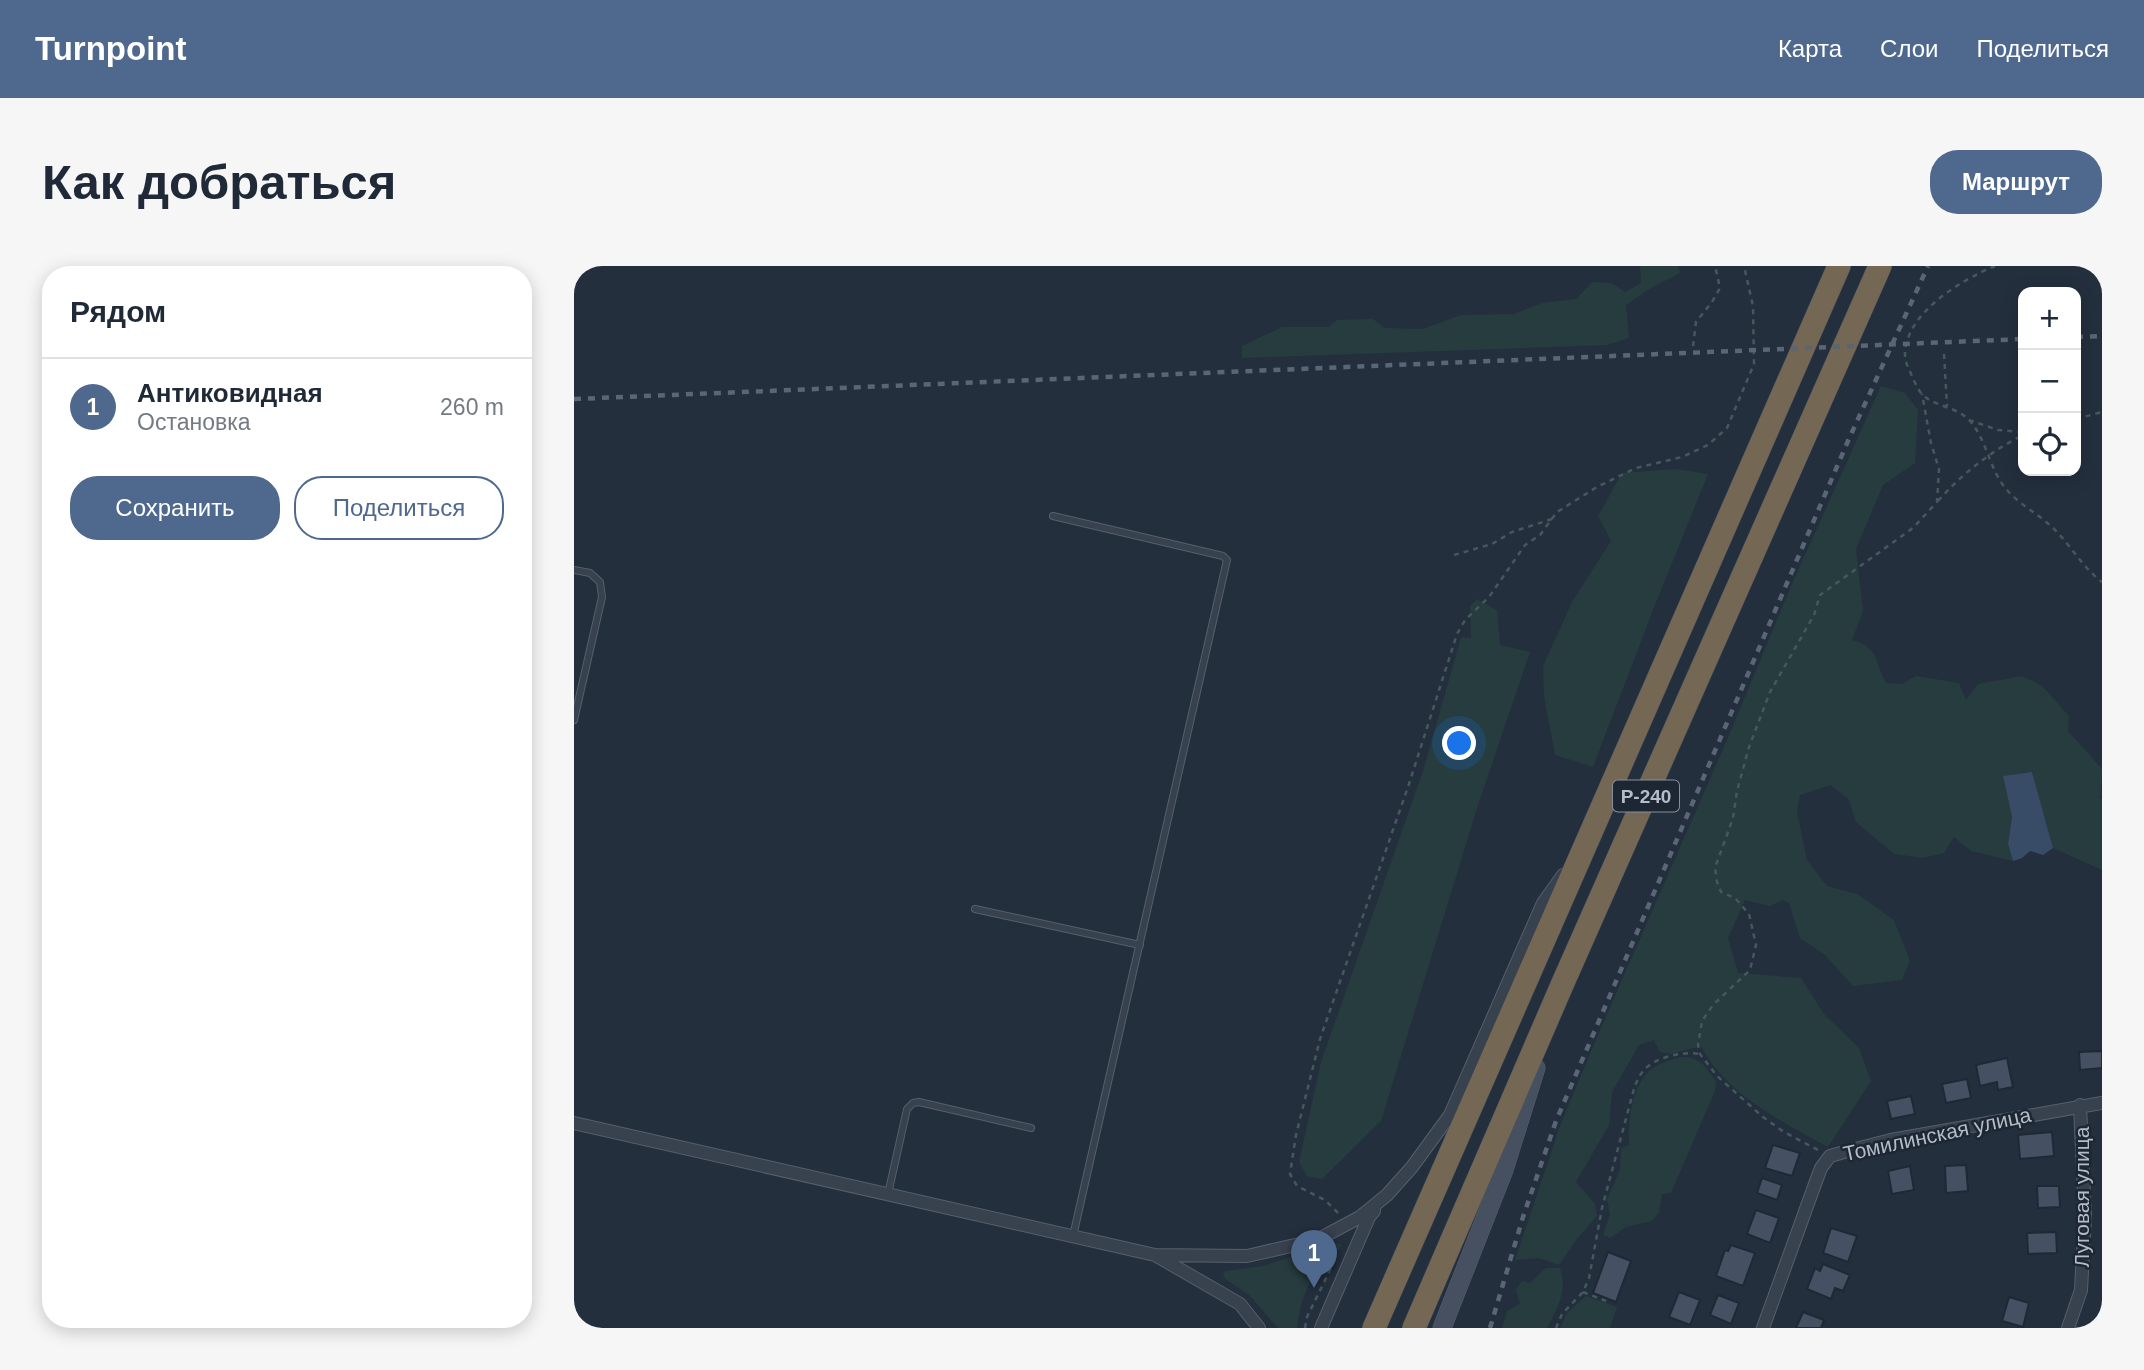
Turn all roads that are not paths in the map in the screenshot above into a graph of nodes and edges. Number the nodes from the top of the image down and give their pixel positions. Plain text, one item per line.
1 (1839, 266) edge
2 (1880, 266) edge
3 (1053, 516) dead end
4 (574, 570) edge
5 (574, 720) edge
6 (1583, 848) junction
7 (975, 909) dead end
8 (1140, 945) junction
9 (1562, 985) junction
10 (2102, 1102) edge
11 (2080, 1105) junction
12 (574, 1123) edge
13 (1031, 1128) dead end
14 (888, 1194) junction
15 (1387, 1195) junction
16 (1073, 1236) junction
17 (1155, 1255) junction
18 (1259, 1328) edge
19 (1321, 1328) edge
20 (1374, 1328) edge
21 (1414, 1328) edge
22 (1442, 1328) edge
23 (1763, 1328) edge
24 (2068, 1328) edge

1 - 6 highway, Р-240
2 - 9 highway, Р-240
3 - 8 lane
4 - 5 lane
6 - 15 street
6 - 20 highway, Р-240
7 - 8 lane
8 - 16 lane
9 - 21 highway, Р-240
9 - 22 street
10 - 11 street, Томилинская улица
11 - 23 street, Томилинская улица
11 - 24 street, Луговая улица
12 - 14 street
13 - 14 lane
14 - 16 street
15 - 17 street
15 - 19 street
16 - 17 street
17 - 18 street

